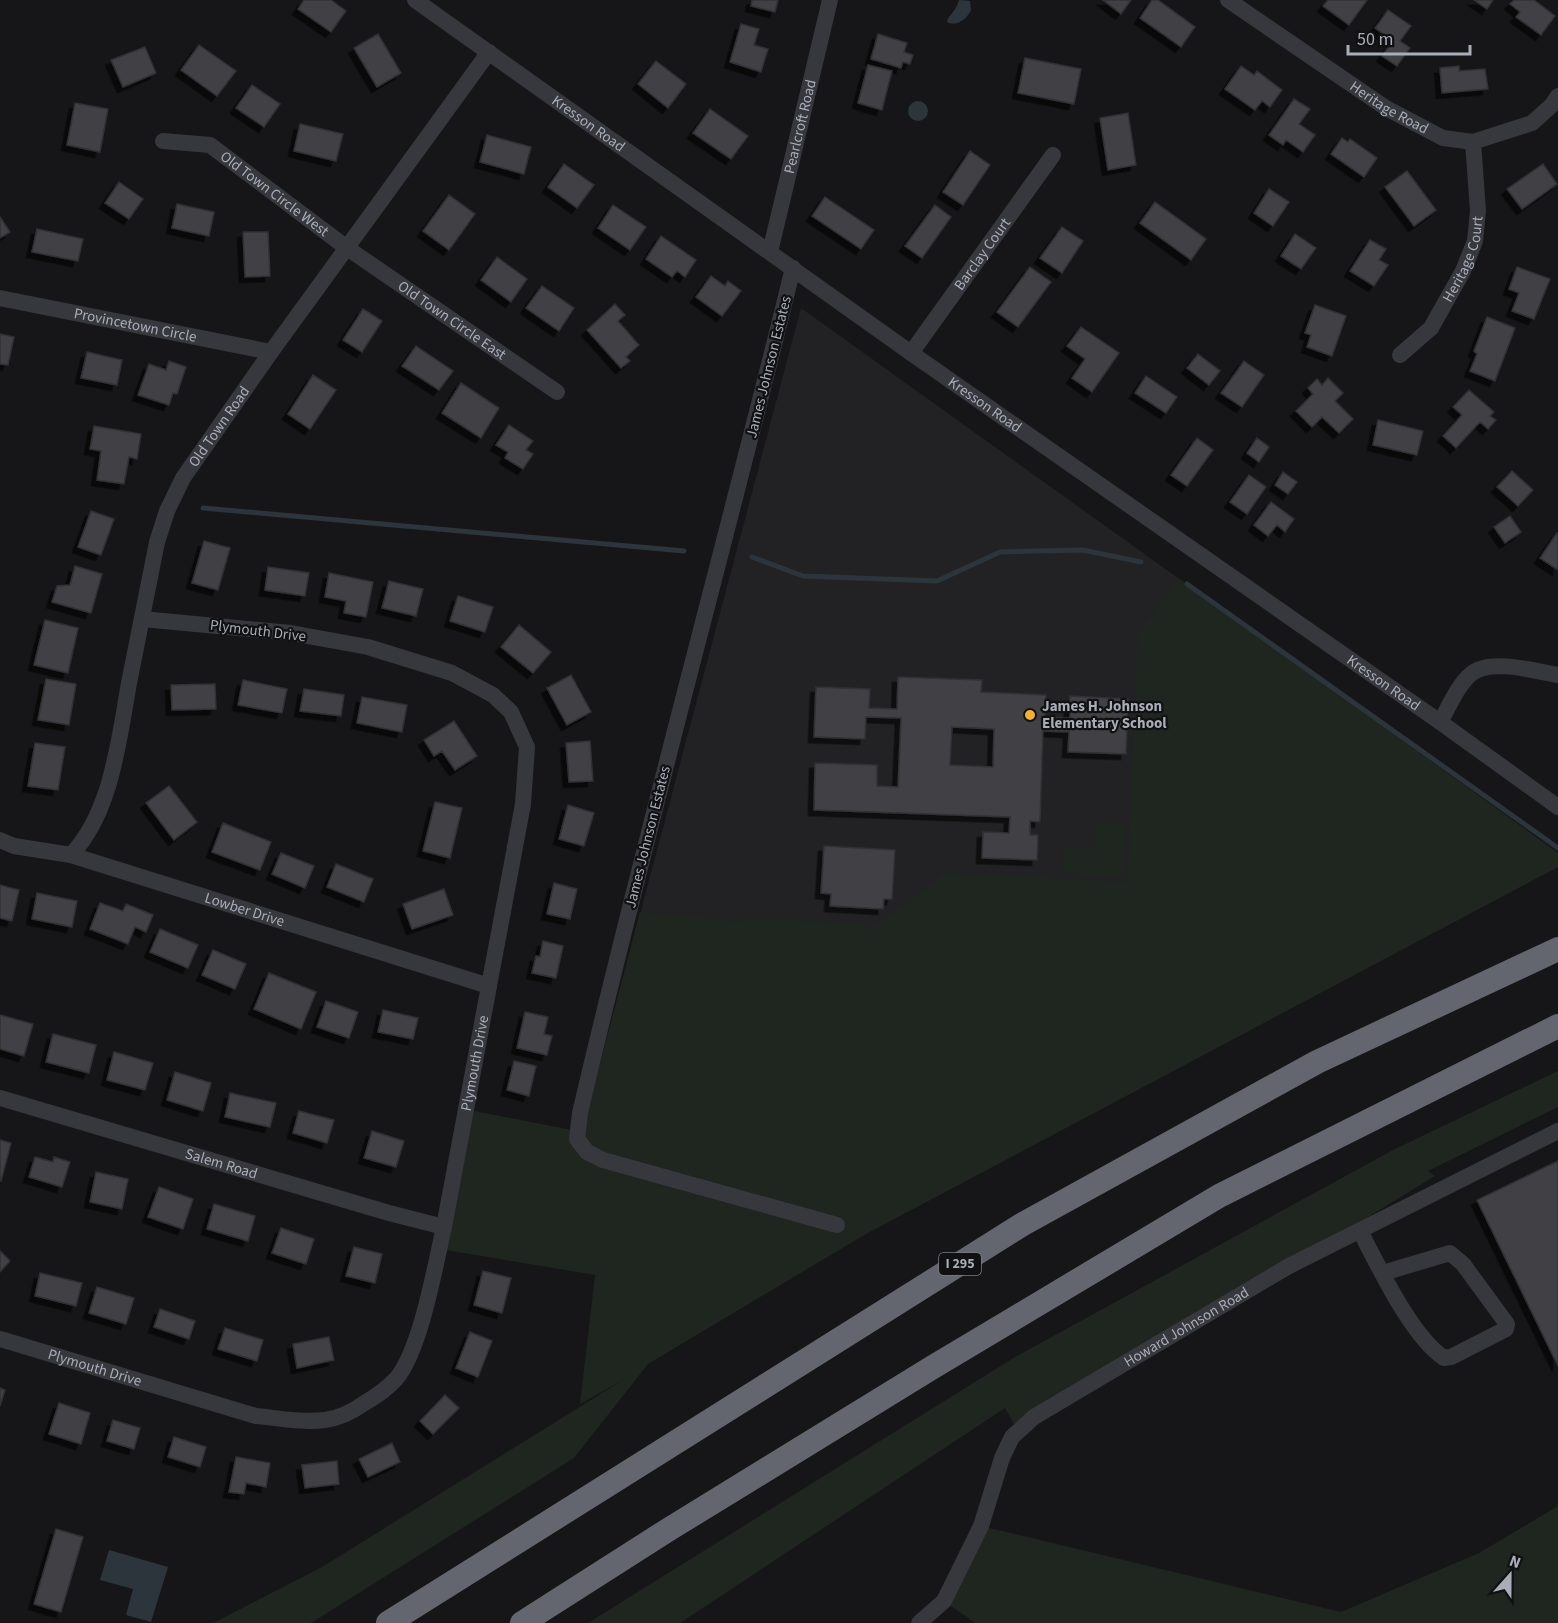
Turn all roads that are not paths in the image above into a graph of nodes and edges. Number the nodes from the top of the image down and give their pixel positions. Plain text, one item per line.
1 (415, 0) edge
2 (830, 0) edge
3 (1228, 0) edge
4 (489, 52) junction
5 (1556, 104) edge
6 (163, 141) dead end
7 (1473, 142) junction
8 (1053, 155) dead end
9 (347, 248) junction
10 (770, 252) junction
11 (793, 268) junction
12 (0, 298) edge
13 (270, 352) junction
14 (911, 353) junction
15 (1400, 355) dead end
16 (557, 392) dead end
17 (142, 619) junction
18 (1558, 675) edge
19 (1440, 722) junction
20 (1558, 807) edge
21 (0, 840) edge
22 (70, 855) junction
23 (1558, 949) edge
24 (489, 986) junction
25 (1558, 1026) edge
26 (0, 1098) edge
27 (1558, 1131) edge
28 (837, 1225) dead end
29 (444, 1227) junction
30 (1360, 1231) junction
31 (1383, 1273) junction
32 (0, 1339) edge
33 (388, 1623) edge
34 (522, 1623) edge
35 (919, 1623) edge

1 - 4 street, Kresson Road
2 - 10 street, Pearlcroft Road
3 - 7 street, Heritage Road
4 - 9 street, Old Town Road
4 - 10 street, Kresson Road
5 - 7 street, Heritage Road
6 - 9 street, Old Town Circle West
7 - 15 street, Heritage Court
8 - 14 street, Barclay Court
9 - 13 street, Old Town Road
9 - 16 street, Old Town Circle East
10 - 11 street, Kresson Road
11 - 14 street, Kresson Road
11 - 28 street, James Johnson Estates
12 - 13 street, Provincetown Circle
13 - 17 street, Old Town Road
14 - 19 street, Kresson Road
17 - 22 street, Old Town Road
17 - 24 street, Plymouth Drive
18 - 19 street
19 - 20 street, Kresson Road
21 - 22 street, Lowber Drive
22 - 24 street, Lowber Drive
23 - 33 highway, I 295
24 - 29 street, Plymouth Drive
25 - 34 highway
26 - 29 street, Salem Road
27 - 30 street, Howard Johnson Road
29 - 32 street, Plymouth Drive
30 - 31 street
30 - 35 street, Howard Johnson Road
31 - 31 street

